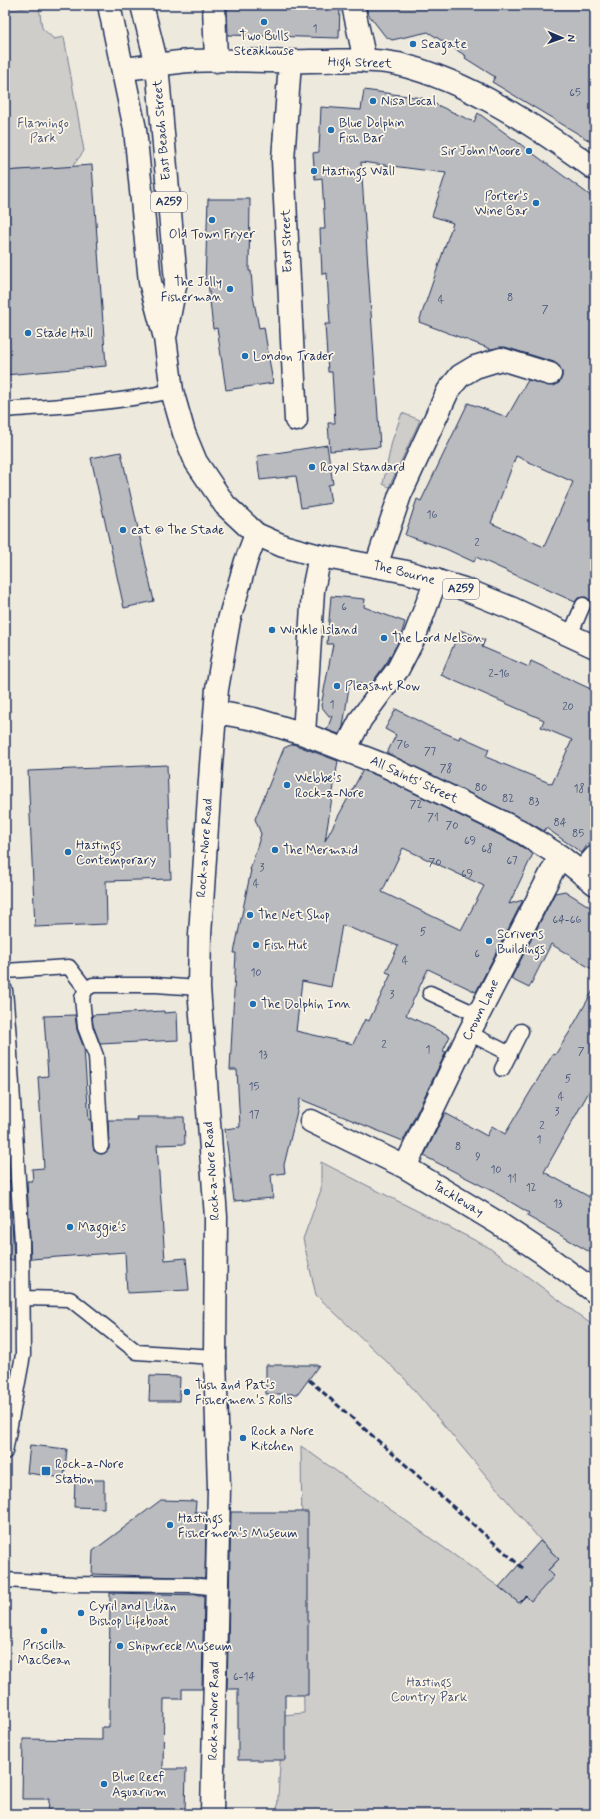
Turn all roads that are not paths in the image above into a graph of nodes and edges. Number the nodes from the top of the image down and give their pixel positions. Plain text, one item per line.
1 (108, 5) edge
2 (142, 5) edge
3 (214, 5) edge
4 (353, 5) edge
5 (216, 61) junction
6 (365, 61) junction
7 (290, 62) junction
8 (157, 65) junction
9 (123, 70) junction
10 (595, 169) edge
11 (165, 338) junction
12 (550, 374) dead end
13 (172, 391) junction
14 (5, 410) edge
15 (296, 420) dead end
16 (256, 534) junction
17 (320, 556) junction
18 (376, 566) junction
19 (436, 580) junction
20 (583, 605) dead end
21 (570, 635) junction
22 (595, 647) edge
23 (216, 712) junction
24 (304, 734) junction
25 (345, 750) junction
26 (560, 856) junction
27 (595, 857) edge
28 (588, 879) edge
29 (5, 970) edge
30 (199, 988) junction
31 (86, 989) junction
32 (5, 990) edge
33 (430, 993) dead end
34 (473, 1024) junction
35 (522, 1031) dead end
36 (510, 1054) junction
37 (502, 1069) dead end
38 (311, 1121) dead end
39 (101, 1146) dead end
40 (406, 1166) junction
41 (595, 1292) edge
42 (23, 1298) junction
43 (215, 1357) junction
44 (5, 1452) edge
45 (5, 1580) edge
46 (218, 1588) junction
47 (212, 1814) edge

1 - 9 main road, A259
2 - 8 main road, A259
3 - 5 main road
4 - 6 main road
5 - 7 main road, High Street
5 - 8 main road, High Street
6 - 7 main road, High Street
6 - 10 main road, High Street
7 - 15 main road, East Street
8 - 9 main road, High Street
8 - 11 main road, East Beach Street / A259
9 - 11 main road, East Beach Street / A259
11 - 13 main road, East Beach Street / A259
12 - 18 main road
13 - 14 lane
13 - 16 main road, East Beach Street / A259
16 - 17 main road, East Beach Street / A259
16 - 23 main road, Rock-a-Nore Road
17 - 18 main road, The Bourne / A259
17 - 24 main road
18 - 19 main road, The Bourne / A259
19 - 21 main road, The Bourne / A259
19 - 25 main road
20 - 21 lane
21 - 22 main road, The Bourne / A259
23 - 24 main road, All Saints' Street
23 - 30 main road, Rock-a-Nore Road
24 - 25 main road, All Saints' Street
25 - 26 main road, All Saints' Street
26 - 28 main road, All Saints' Street
26 - 34 main road, Crown Lane
27 - 28 main road
29 - 31 lane
30 - 31 lane
30 - 43 main road, Rock-a-Nore Road
31 - 39 lane
32 - 42 lane
33 - 34 lane
34 - 36 lane
34 - 40 main road, Crown Lane
35 - 36 lane
36 - 37 lane
38 - 40 main road, Tackleway
40 - 41 main road, Tackleway
42 - 43 lane
42 - 44 lane
43 - 46 main road, Rock-a-Nore Road
45 - 46 lane
46 - 47 main road, Rock-a-Nore Road

